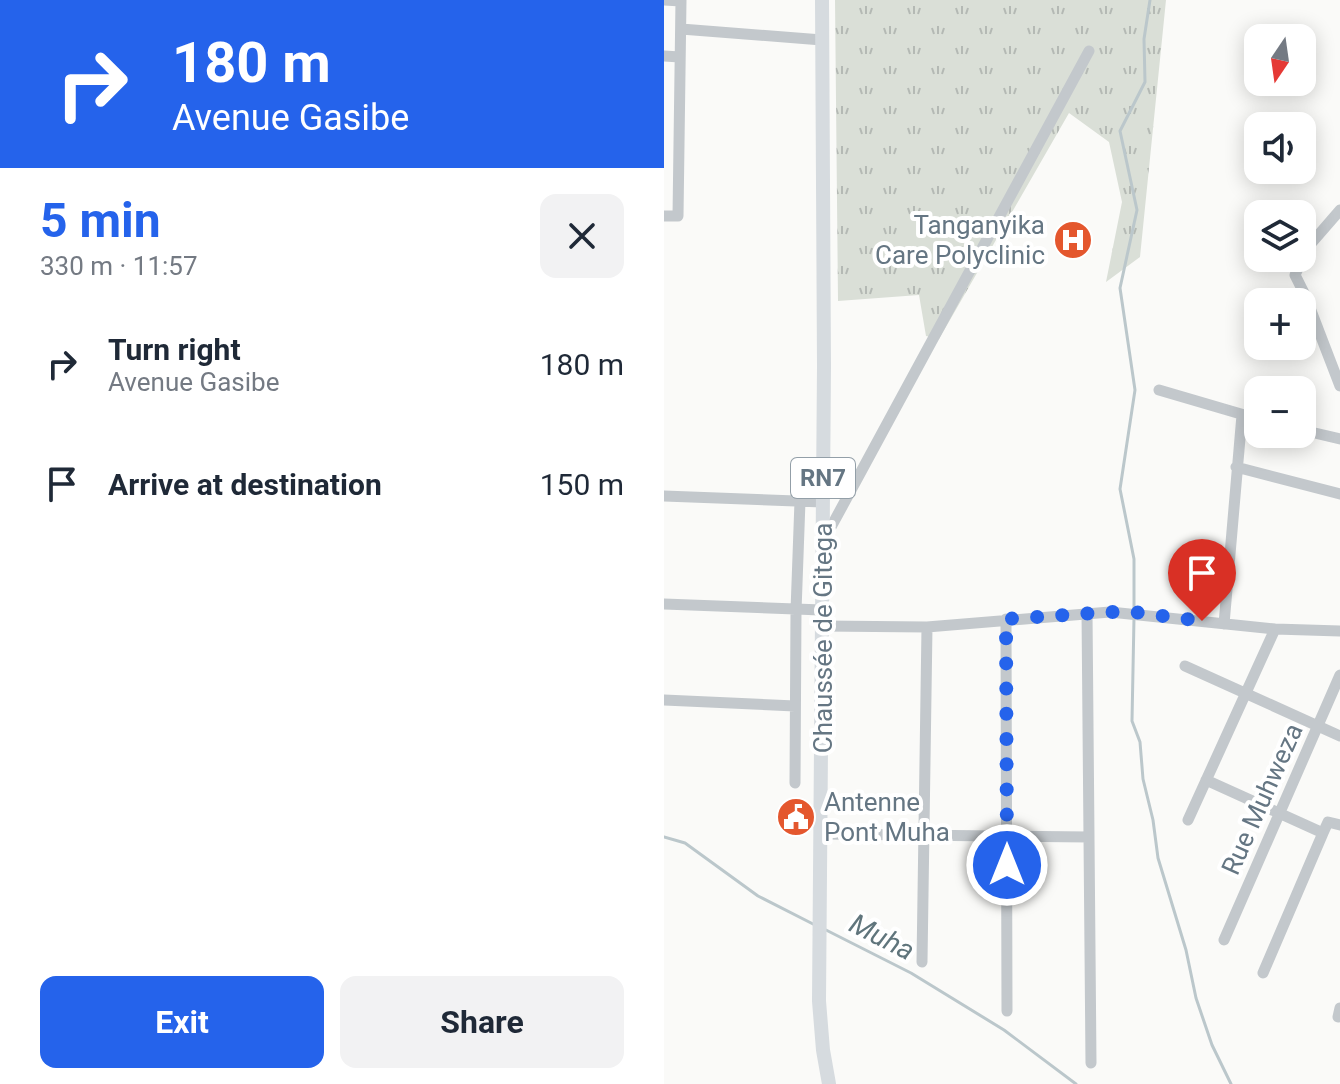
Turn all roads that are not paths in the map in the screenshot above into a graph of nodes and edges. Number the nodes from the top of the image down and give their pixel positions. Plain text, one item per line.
1 (664, 0) edge
2 (681, 0) edge
3 (822, 0) edge
4 (681, 29) junction
5 (822, 40) junction
6 (1089, 51) dead end
7 (664, 56) edge
8 (680, 57) junction
9 (1340, 210) edge
10 (664, 216) edge
11 (1340, 386) edge
12 (1159, 390) dead end
13 (1242, 415) joint
14 (1316, 433) edge
15 (1340, 439) edge
16 (1236, 467) junction
17 (1340, 494) edge
18 (664, 496) edge
19 (800, 501) junction
20 (823, 502) junction
21 (824, 541) junction
22 (664, 604) edge
23 (822, 610) junction
24 (796, 611) junction
25 (1087, 612) junction
26 (1006, 619) junction
27 (1224, 624) junction
28 (822, 626) junction
29 (927, 627) junction
30 (1275, 629) junction
31 (1340, 631) edge
32 (1185, 666) dead end
33 (1340, 675) edge
34 (1244, 694) junction
35 (664, 700) edge
36 (795, 706) junction
37 (1318, 726) junction
38 (1340, 736) edge
39 (1206, 780) junction
40 (795, 783) dead end
41 (1280, 814) junction
42 (1188, 820) dead end
43 (1340, 825) edge
44 (1323, 833) junction
45 (823, 834) junction
46 (923, 835) junction
47 (1007, 836) junction
48 (1089, 837) junction
49 (1224, 940) dead end
50 (922, 962) dead end
51 (1263, 973) dead end
52 (1007, 1011) dead end
53 (1091, 1063) dead end
54 (829, 1084) edge

1 - 2 street
2 - 4 street
3 - 5 main road, Chaussée de Gitega / RN7
4 - 5 street
4 - 8 street
5 - 20 main road, Chaussée de Gitega / RN7
6 - 21 street
7 - 8 street
8 - 10 street
9 - 11 street
12 - 13 street
13 - 16 street
14 - 15 street
16 - 17 street
16 - 27 street
18 - 19 street
19 - 20 street
19 - 24 street
20 - 21 main road, Chaussée de Gitega / RN7
21 - 23 main road, Chaussée de Gitega / RN7
22 - 24 street
23 - 24 street
23 - 28 main road, Chaussée de Gitega / RN7
24 - 36 street
25 - 26 street
25 - 27 street
25 - 48 street
26 - 29 street
26 - 47 street
27 - 30 street
28 - 29 street
28 - 45 main road, Chaussée de Gitega / RN7
29 - 46 street
30 - 31 street
30 - 34 street
32 - 34 street
33 - 37 street, Rue Muhweza
34 - 37 street
34 - 39 street
35 - 36 street
36 - 40 street
37 - 38 street
37 - 41 street, Rue Muhweza
39 - 41 street
39 - 42 street
41 - 44 street
41 - 49 street, Rue Muhweza
43 - 44 street
44 - 51 street
45 - 46 street
45 - 54 main road, Chaussée de Gitega / RN7
46 - 47 street
46 - 50 street
47 - 48 street
47 - 52 street
48 - 53 street

